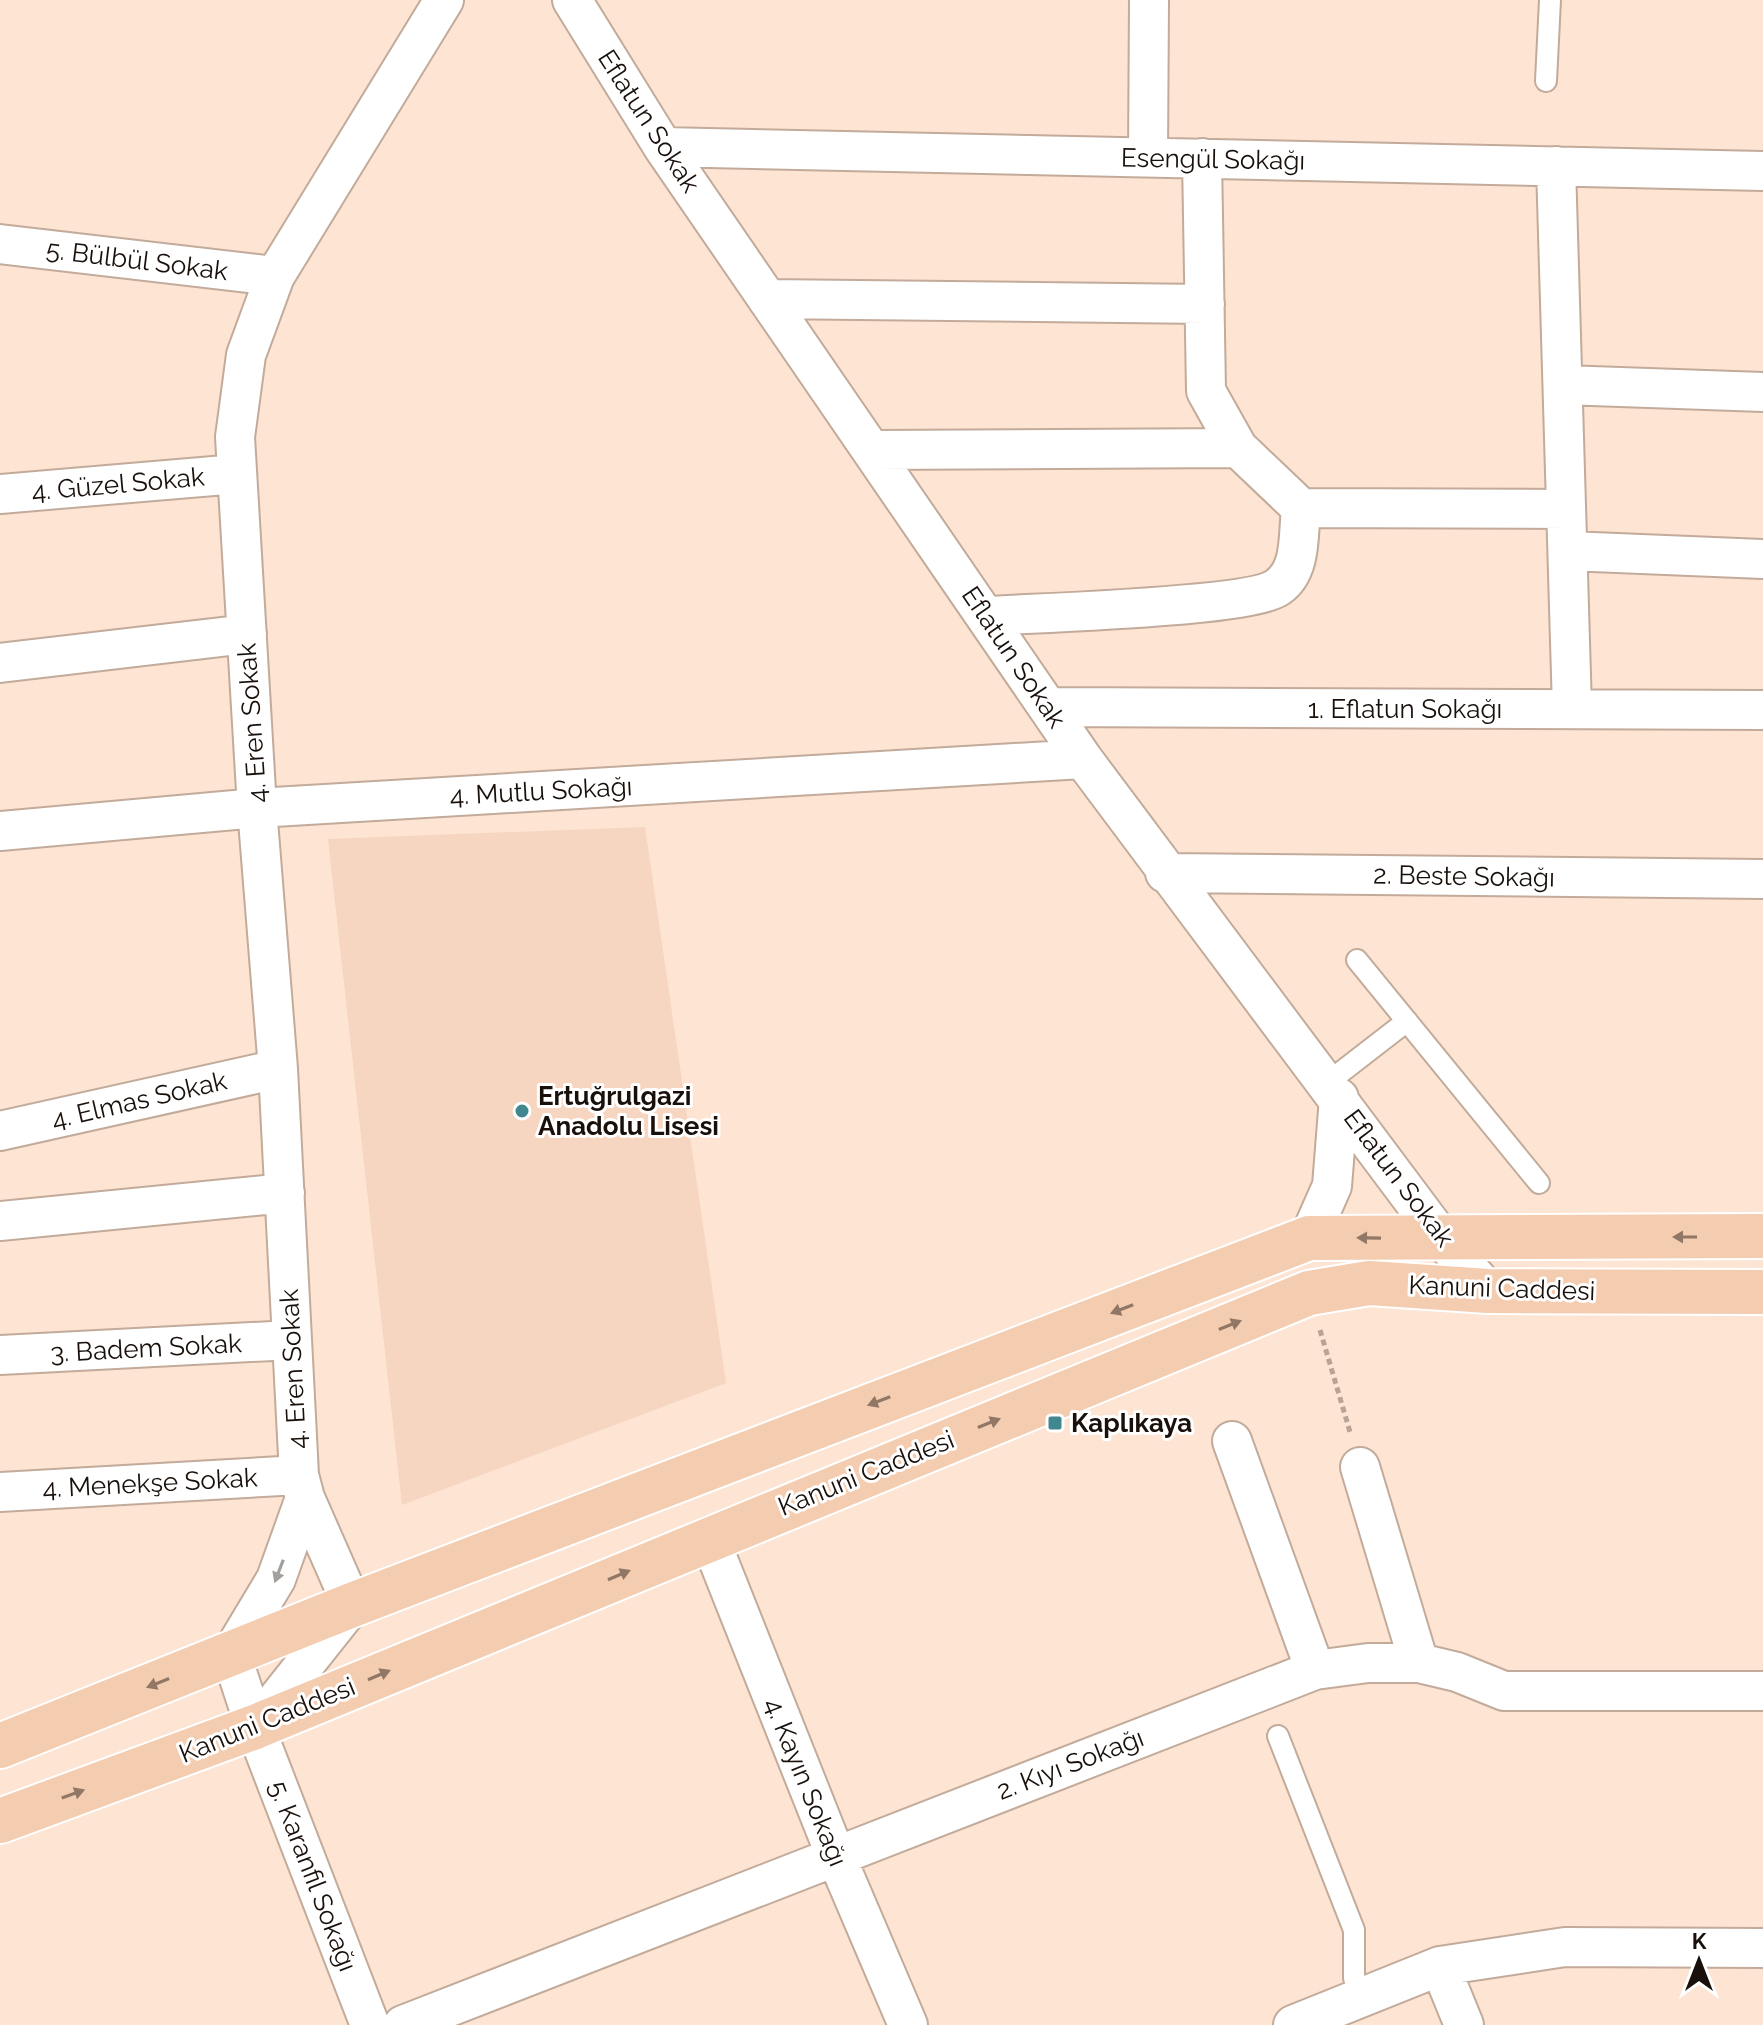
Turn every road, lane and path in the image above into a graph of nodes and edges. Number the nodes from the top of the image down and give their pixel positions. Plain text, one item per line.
1 (444, 0) edge
2 (572, 0) edge
3 (1149, 0) edge
4 (1550, 0) edge
5 (1546, 81) dead end
6 (663, 147) junction
7 (1148, 157) junction
8 (1202, 158) junction
9 (1556, 166) junction
10 (1763, 171) edge
11 (0, 244) edge
12 (275, 276) junction
13 (767, 299) junction
14 (1205, 304) junction
15 (1563, 385) junction
16 (1763, 392) edge
17 (1238, 448) junction
18 (874, 450) junction
19 (237, 474) junction
20 (0, 494) edge
21 (1301, 508) junction
22 (1566, 509) junction
23 (1568, 551) junction
24 (1763, 559) edge
25 (988, 616) junction
26 (247, 634) junction
27 (0, 663) edge
28 (1048, 707) junction
29 (1572, 709) junction
30 (1763, 710) edge
31 (1083, 759) junction
32 (257, 808) junction
33 (0, 831) edge
34 (1165, 873) junction
35 (1763, 879) edge
36 (1357, 960) dead end
37 (1407, 1021) junction
38 (278, 1069) junction
39 (1333, 1090) junction
40 (0, 1131) edge
41 (1539, 1183) dead end
42 (285, 1193) junction
43 (0, 1221) edge
44 (1763, 1236) edge
45 (1309, 1238) junction
46 (1442, 1239) junction
47 (1488, 1291) junction
48 (1763, 1292) edge
49 (1309, 1293) junction
50 (291, 1340) junction
51 (0, 1355) edge
52 (1232, 1441) dead end
53 (1360, 1467) joint
54 (302, 1486) junction
55 (0, 1492) edge
56 (709, 1537) junction
57 (352, 1605) junction
58 (231, 1654) junction
59 (1419, 1663) junction
60 (1315, 1670) junction
61 (1763, 1691) edge
62 (255, 1727) junction
63 (1278, 1736) dead end
64 (0, 1746) edge
65 (0, 1821) edge
66 (835, 1854) junction
67 (1763, 1948) edge
68 (1440, 1966) junction
69 (1362, 1997) junction
70 (370, 2025) edge
71 (403, 2025) edge
72 (908, 2025) edge
73 (1293, 2025) edge
74 (1464, 2025) edge

1 - 12 street, 4. Eren Sokak
2 - 6 street, Eflatun Sokak
3 - 7 street
4 - 5 lane
6 - 7 street, Esengül Sokağı
6 - 13 street, Eflatun Sokak
7 - 8 street, Esengül Sokağı
8 - 9 street, Esengül Sokağı
8 - 14 street
9 - 10 street, Esengül Sokağı
9 - 15 street
11 - 12 street, 5. Bülbül Sokak
12 - 19 street, 4. Eren Sokak
13 - 14 street
13 - 18 street, Eflatun Sokak
14 - 17 street
15 - 16 street
15 - 22 street
17 - 18 street
17 - 21 street
18 - 25 street, Eflatun Sokak
19 - 20 street, 4. Güzel Sokak
19 - 26 street, 4. Eren Sokak
21 - 22 street
21 - 25 street
22 - 23 street
23 - 24 street
23 - 29 street
25 - 28 street, Eflatun Sokak
26 - 27 street
26 - 32 street, 4. Eren Sokak
28 - 29 street, 1. Eflatun Sokağı
28 - 31 street, Eflatun Sokak
29 - 30 street, 1. Eflatun Sokağı
31 - 32 street, 4. Mutlu Sokağı
31 - 34 street, Eflatun Sokak
32 - 33 street, 4. Mutlu Sokağı
32 - 38 street, 4. Eren Sokak
34 - 35 street, 2. Beste Sokağı
34 - 39 street, Eflatun Sokak
36 - 37 lane
37 - 39 lane
37 - 41 lane
38 - 40 street, 4. Elmas Sokak
38 - 42 street, 4. Eren Sokak
39 - 45 street
39 - 46 street, Eflatun Sokak
42 - 43 street
42 - 50 street, 4. Eren Sokak
44 -> 46 main road, Kanuni Caddesi
46 -> 45 main road, Kanuni Caddesi
45 -> 57 main road, Kanuni Caddesi
46 - 47 street, Eflatun Sokak
47 - 48 main road, Kanuni Caddesi
47 - 49 main road, Kanuni Caddesi
49 - 53 path
56 -> 49 main road, Kanuni Caddesi
50 - 51 street, 3. Badem Sokak
50 - 54 street, 4. Eren Sokak
52 - 60 street
53 - 59 street
54 - 55 street, 4. Menekşe Sokak
54 - 57 street, 4. Eren Sokak
54 -> 58 street, 4. Eren Sokak
62 -> 56 main road, Kanuni Caddesi
56 - 66 street, 4. Kayın Sokağı
57 - 58 main road, Kanuni Caddesi
57 - 62 street
58 - 62 street, 5. Karanfil Sokağı
58 -> 64 main road, Kanuni Caddesi
59 - 60 street, 2. Kıyı Sokağı
59 - 61 street, 2. Kıyı Sokağı
60 - 66 street, 2. Kıyı Sokağı
65 -> 62 main road, Kanuni Caddesi
62 - 70 street, 5. Karanfil Sokağı
63 - 69 lane
66 - 71 street, 2. Kıyı Sokağı
66 - 72 street, 4. Kayın Sokağı
67 - 68 street
68 - 69 street
68 - 74 street
69 - 73 street

